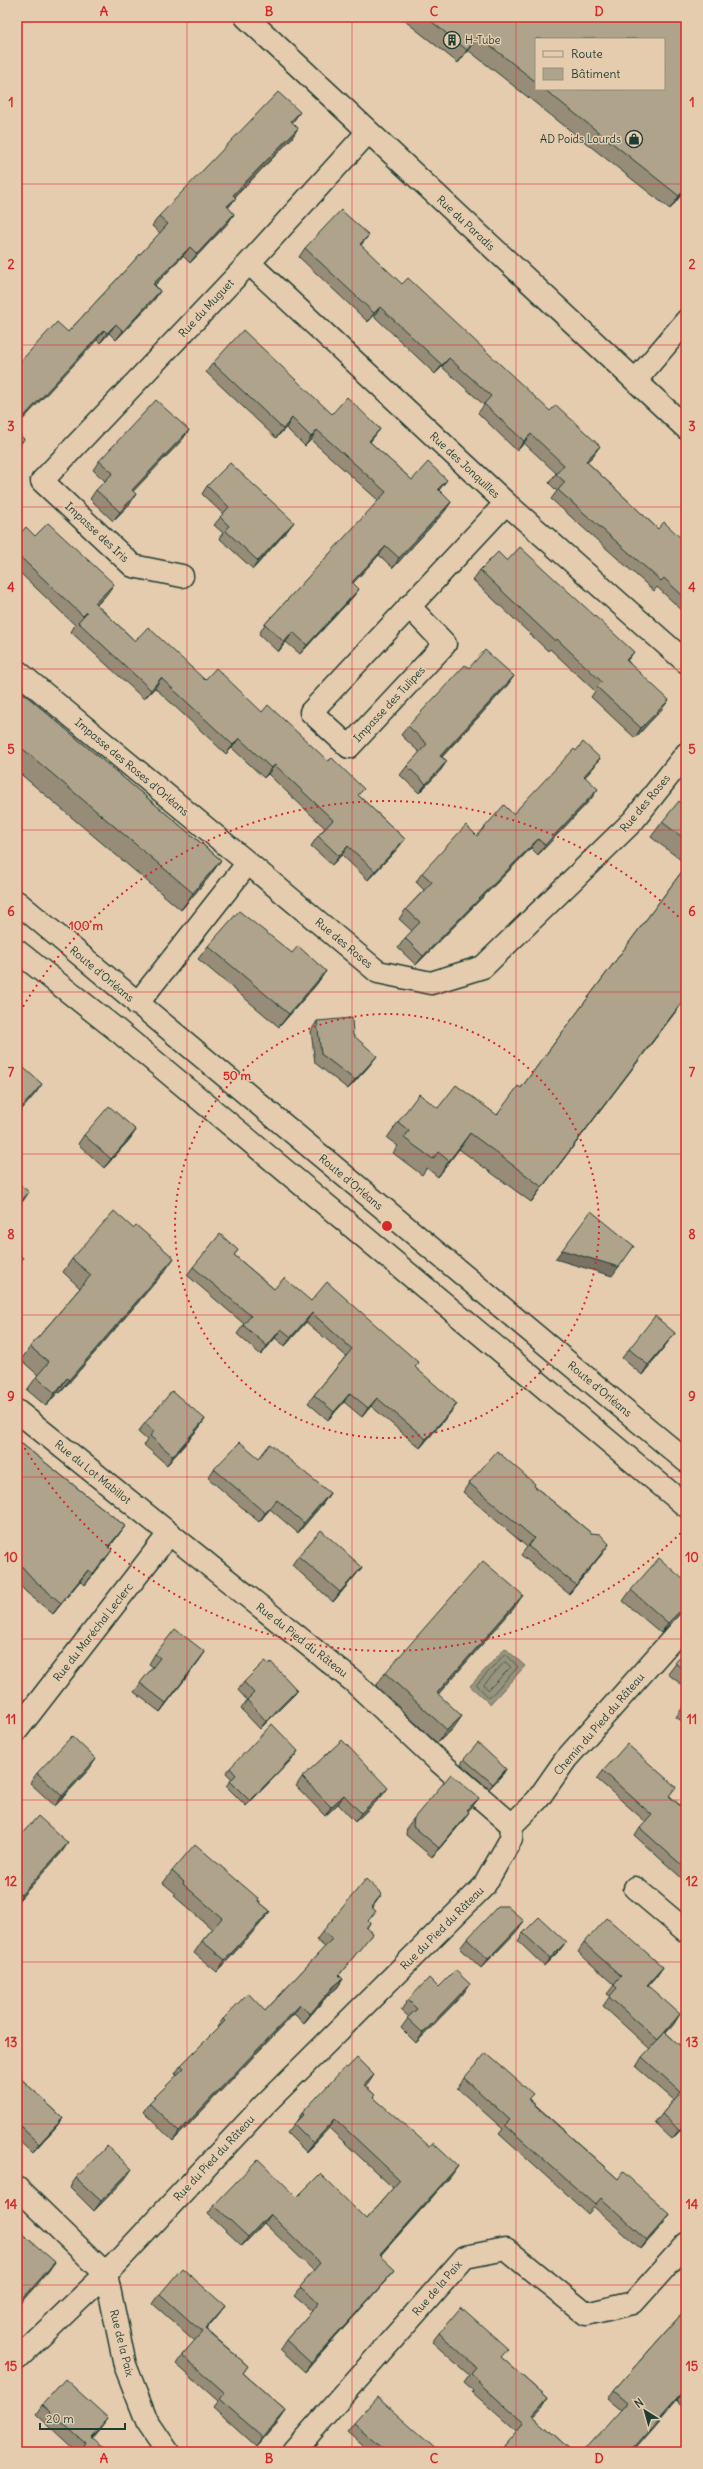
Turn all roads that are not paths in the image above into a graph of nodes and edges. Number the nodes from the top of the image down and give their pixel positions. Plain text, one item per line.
1 (246, 17) edge
2 (368, 132) junction
3 (249, 263) junction
4 (686, 321) edge
5 (636, 380) junction
6 (686, 428) edge
7 (42, 482) joint
8 (506, 503) junction
9 (182, 576) dead end
10 (409, 606) junction
11 (686, 662) edge
12 (17, 671) edge
13 (686, 754) edge
14 (248, 863) junction
15 (17, 902) edge
16 (17, 952) edge
17 (137, 1004) junction
18 (17, 1410) edge
19 (686, 1461) edge
20 (686, 1506) edge
21 (168, 1534) junction
22 (686, 1624) edge
23 (17, 1730) edge
24 (512, 1825) junction
25 (635, 1888) dead end
26 (686, 1931) edge
27 (17, 2188) edge
28 (686, 2244) edge
29 (106, 2274) junction
30 (17, 2358) edge
31 (168, 2452) edge
32 (293, 2452) edge

1 - 2 street, Rue du Paradis
2 - 3 street, Rue du Muguet
2 - 5 street, Rue du Paradis
3 - 7 street, Rue du Muguet
3 - 8 street, Rue des Jonquilles
4 - 5 street
5 - 6 street, Rue du Paradis
7 - 9 street, Impasse des Iris
8 - 10 street, Impasse des Tulipes
8 - 11 street, Rue des Jonquilles
10 - 10 street, Impasse des Tulipes
12 - 14 street, Impasse des Roses d'Orléans
13 - 14 street, Rue des Roses
14 - 17 street
15 - 17 street, Route d'Orléans
16 - 20 street
17 - 19 street, Route d'Orléans
18 - 21 street, Rue du Lot Mabillot
21 - 23 street, Rue du Maréchal Leclerc
21 - 24 street, Rue du Pied du Râteau
22 - 24 street, Chemin du Pied du Râteau
24 - 29 street, Rue du Pied du Râteau
25 - 26 street
27 - 29 street
28 - 32 street, Rue de la Paix
29 - 30 street, Rue du Pied du Râteau
29 - 31 street, Rue de la Paix

